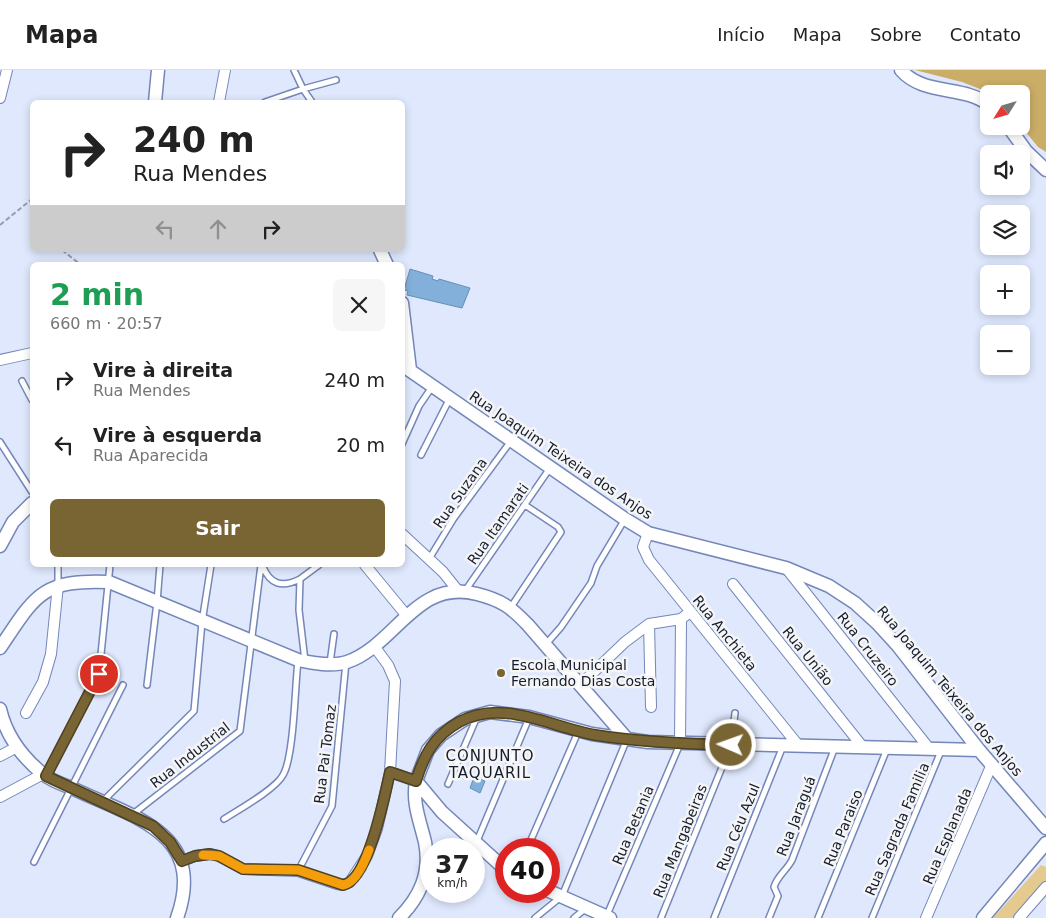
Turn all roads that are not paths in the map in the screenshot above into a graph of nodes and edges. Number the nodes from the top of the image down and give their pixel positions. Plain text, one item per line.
1 (7, 70) edge
2 (158, 70) edge
3 (225, 70) edge
4 (294, 70) edge
5 (901, 70) edge
6 (336, 80) dead end
7 (303, 89) junction
8 (0, 97) edge
9 (155, 100) edge
10 (219, 100) edge
11 (271, 100) edge
12 (311, 100) edge
13 (980, 100) edge
14 (1014, 135) edge
15 (1046, 170) edge
16 (405, 352) edge
17 (30, 353) edge
18 (0, 360) edge
19 (406, 368) edge
20 (22, 381) dead end
21 (432, 386) junction
22 (30, 396) edge
23 (450, 398) junction
24 (405, 437) edge
25 (512, 440) junction
26 (0, 442) edge
27 (420, 455) dead end
28 (550, 468) junction
29 (30, 489) edge
30 (30, 505) edge
31 (525, 506) junction
32 (625, 519) junction
33 (648, 533) junction
34 (405, 537) edge
35 (1, 541) edge
36 (428, 560) junction
37 (58, 567) edge
38 (110, 567) edge
39 (160, 567) edge
40 (211, 567) edge
41 (261, 567) edge
42 (262, 567) edge
43 (316, 567) edge
44 (367, 567) edge
45 (786, 568) junction
46 (300, 579) junction
47 (109, 582) junction
48 (733, 584) dead end
49 (58, 585) junction
50 (462, 592) junction
51 (157, 602) junction
52 (511, 607) junction
53 (690, 612) junction
54 (407, 616) junction
55 (681, 619) junction
56 (202, 622) junction
57 (650, 624) junction
58 (334, 634) dead end
59 (252, 642) junction
60 (545, 645) junction
61 (374, 646) junction
62 (0, 648) edge
63 (301, 661) junction
64 (346, 662) junction
65 (330, 664) junction
66 (123, 685) dead end
67 (147, 685) dead end
68 (580, 685) junction
69 (651, 706) dead end
70 (0, 713) edge
71 (26, 713) dead end
72 (736, 713) dead end
73 (478, 714) junction
74 (529, 717) junction
75 (578, 731) junction
76 (627, 739) junction
77 (680, 743) junction
78 (731, 745) junction
79 (783, 745) junction
80 (798, 745) junction
81 (836, 746) junction
82 (862, 746) junction
83 (888, 746) junction
84 (17, 747) junction
85 (928, 747) junction
86 (943, 748) junction
87 (979, 750) junction
88 (0, 756) edge
89 (992, 764) junction
90 (390, 772) junction
91 (45, 775) junction
92 (416, 781) junction
93 (448, 784) dead end
94 (71, 788) junction
95 (0, 797) edge
96 (102, 802) junction
97 (131, 816) junction
98 (224, 819) dead end
99 (1046, 828) edge
100 (470, 838) edge
101 (479, 838) edge
102 (532, 838) edge
103 (1046, 843) edge
104 (485, 852) edge
105 (495, 860) edge
106 (182, 861) junction
107 (34, 862) dead end
108 (298, 870) junction
109 (1046, 887) edge
110 (562, 896) junction
111 (588, 908) junction
112 (608, 917) edge
113 (177, 918) edge
114 (400, 918) edge
115 (535, 918) edge
116 (574, 918) edge
117 (661, 918) edge
118 (714, 918) edge
119 (769, 918) edge
120 (818, 918) edge
121 (872, 918) edge
122 (926, 918) edge
123 (983, 918) edge
124 (1019, 918) edge

1 - 8 street
2 - 9 street
3 - 10 street
4 - 7 lane
5 - 13 street
6 - 7 lane
7 - 11 lane
7 - 12 lane
14 - 15 street
16 - 19 street
17 - 18 street
19 - 21 street, Rua Joaquim Teixeira dos Anjos
20 - 22 lane
21 - 23 street, Rua Joaquim Teixeira dos Anjos
21 - 24 lane
23 - 25 street, Rua Joaquim Teixeira dos Anjos
23 - 27 lane
25 - 28 street, Rua Joaquim Teixeira dos Anjos
25 - 36 lane, Rua Suzana
26 - 29 lane
28 - 31 lane, Rua Itamarati
28 - 32 street, Rua Joaquim Teixeira dos Anjos
30 - 35 street
31 - 50 lane, Rua Itamarati
31 - 52 lane
32 - 33 street, Rua Joaquim Teixeira dos Anjos
32 - 60 lane
33 - 45 street, Rua Joaquim Teixeira dos Anjos
33 - 53 street, Rua Anchieta
34 - 36 street
36 - 50 street
37 - 49 lane
38 - 47 lane
39 - 51 lane
40 - 56 lane
41 - 59 lane, Rua Industrial
42 - 46 lane
43 - 46 lane
44 - 54 street
45 - 85 street, Rua Cruzeiro
45 - 87 street, Rua Joaquim Teixeira dos Anjos
46 - 63 lane
47 - 49 street
47 - 51 street
47 - 91 lane
48 - 82 street, Rua União
49 - 62 street
49 - 71 street
50 - 52 street
50 - 54 street
51 - 56 street
51 - 67 lane
52 - 60 street
53 - 55 street
53 - 80 street, Rua Anchieta
54 - 61 street
55 - 57 street
55 - 77 street
56 - 59 street
56 - 96 lane
57 - 68 street
57 - 69 street
58 - 65 lane
59 - 63 street
59 - 97 lane, Rua Industrial
60 - 68 street
61 - 64 street
61 - 90 street
63 - 65 street
63 - 98 lane
64 - 65 street
64 - 108 lane, Rua Pai Tomaz
66 - 94 lane
68 - 76 street
70 - 84 street
72 - 78 lane, Rua Mangabeiras
73 - 74 street
73 - 92 street
73 - 93 lane
74 - 75 street
74 - 101 lane
75 - 76 street
75 - 102 lane
76 - 77 street
76 - 110 lane
77 - 78 street
77 - 112 lane, Rua Betania
78 - 79 street
78 - 117 lane, Rua Mangabeiras
79 - 80 street
79 - 118 lane, Rua Céu Azul
80 - 81 street
81 - 82 street
81 - 119 lane, Rua Jaraguá
82 - 83 street
83 - 85 street
83 - 120 lane, Rua Paraiso
84 - 88 street
84 - 91 street
85 - 86 street
86 - 87 street
86 - 121 lane, Rua Sagrada Familia
87 - 89 street, Rua Joaquim Teixeira dos Anjos
89 - 99 street, Rua Joaquim Teixeira dos Anjos
89 - 122 street, Rua Esplanada
90 - 92 street
90 - 108 street
91 - 94 street
91 - 95 street
92 - 100 street
92 - 114 street
94 - 96 street
94 - 107 lane
96 - 97 street
97 - 106 street
103 - 123 street
104 - 105 street
106 - 108 street
106 - 113 street
109 - 124 street
110 - 111 street
110 - 115 lane
111 - 112 street
111 - 116 lane

